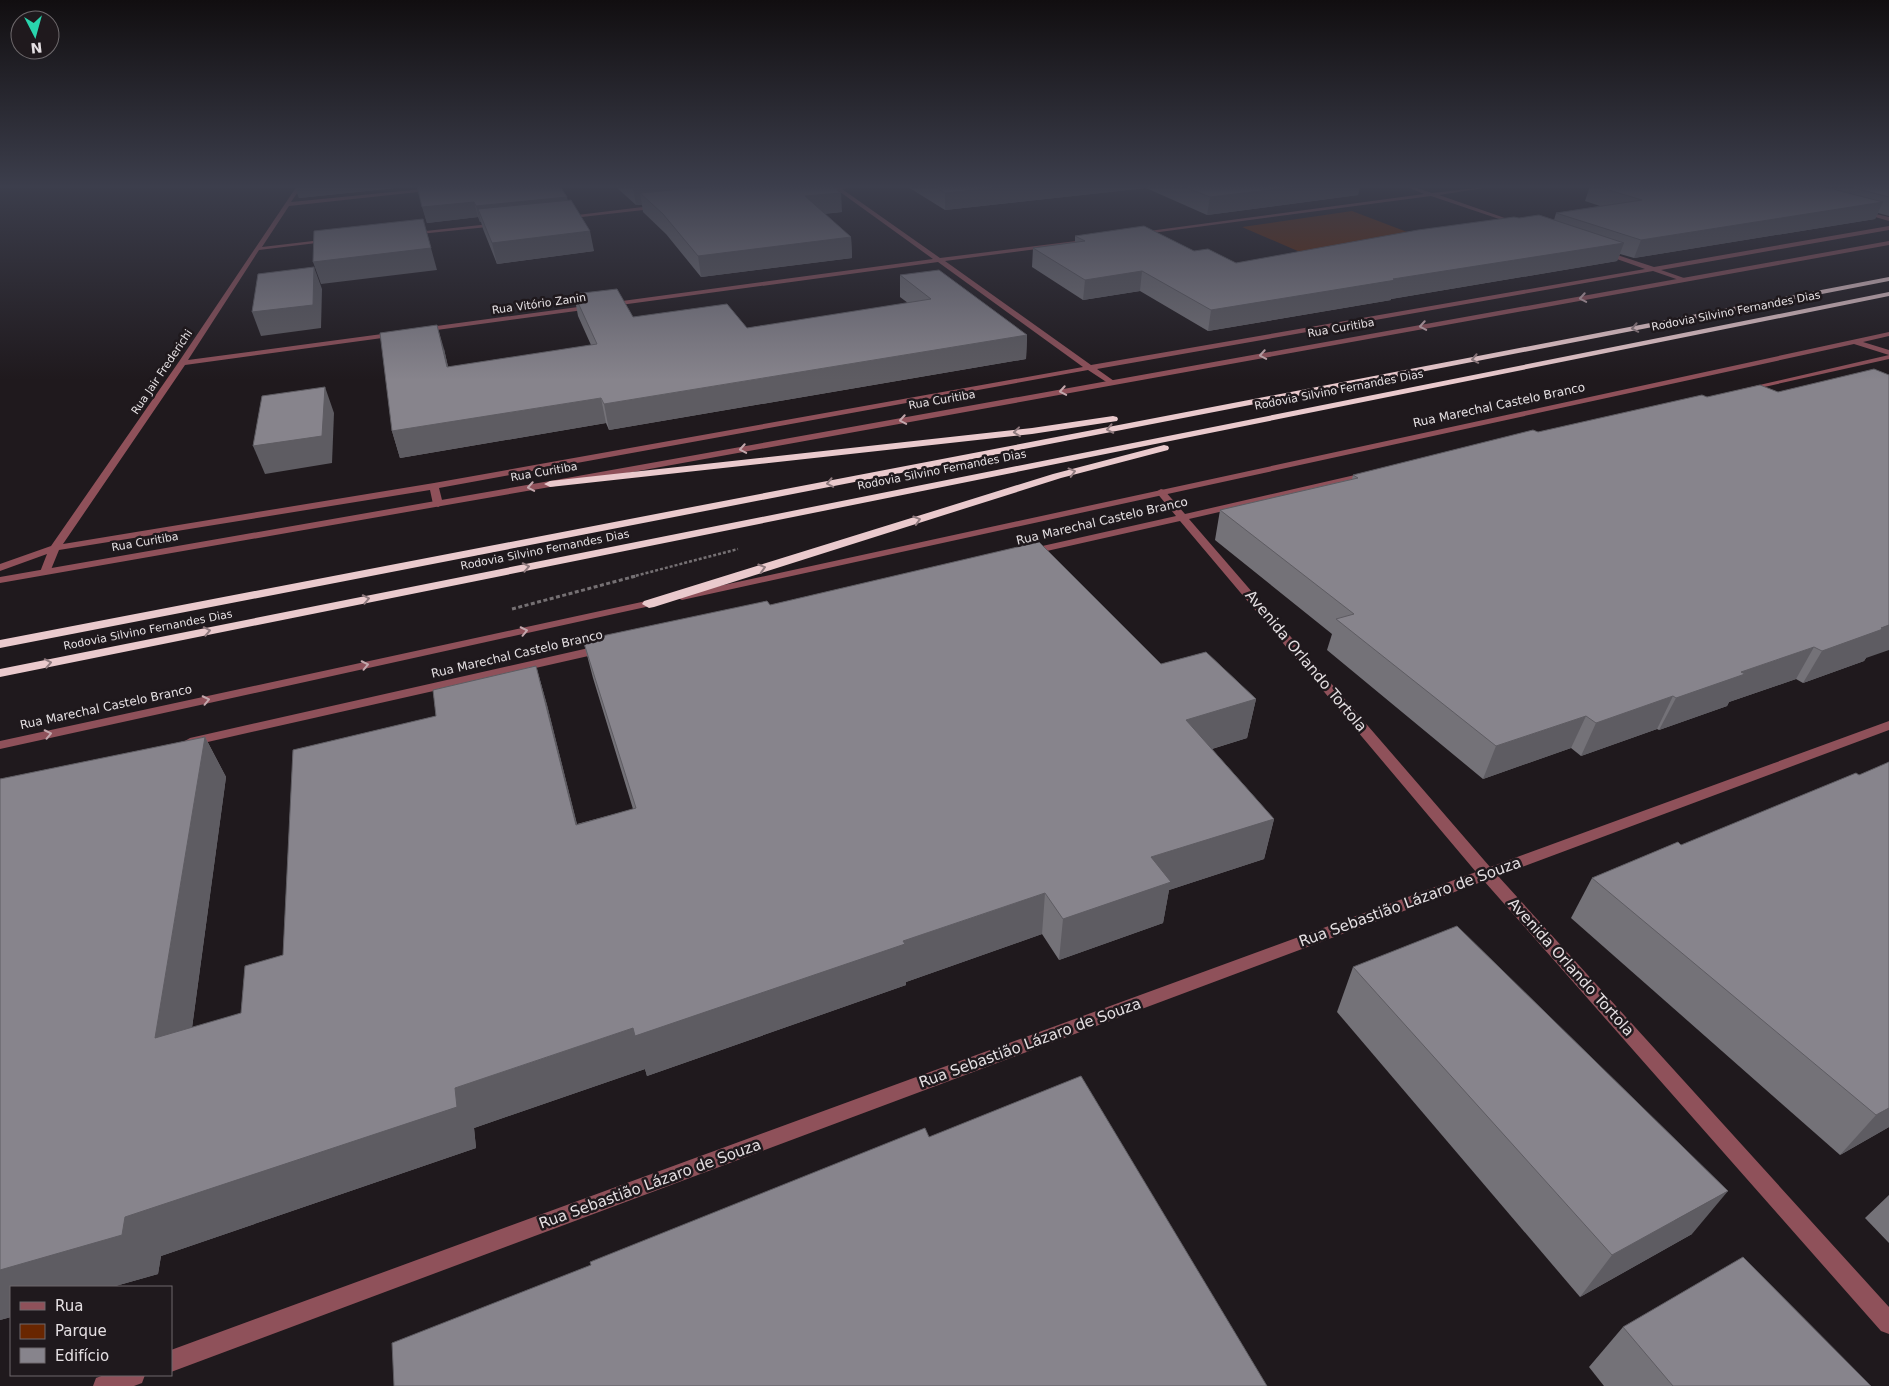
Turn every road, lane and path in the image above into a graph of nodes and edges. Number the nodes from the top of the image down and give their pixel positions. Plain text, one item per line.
1 (255, 251) edge
2 (925, 251) edge
3 (1008, 251) edge
4 (1598, 251) edge
5 (1763, 251) edge
6 (1846, 251) edge
7 (938, 260) junction
8 (1656, 270) junction
9 (1889, 278) edge
10 (1682, 280) junction
11 (1889, 294) edge
12 (418, 331) edge
13 (408, 332) edge
14 (1889, 334) edge
15 (1856, 342) junction
16 (1889, 353) edge
17 (1889, 357) edge
18 (182, 363) junction
19 (1089, 368) junction
20 (1111, 383) junction
21 (1308, 391) junction
22 (1734, 392) edge
23 (1329, 405) junction
24 (1376, 473) edge
25 (550, 484) junction
26 (434, 486) junction
27 (1161, 492) junction
28 (438, 504) junction
29 (1183, 516) junction
30 (55, 548) junction
31 (1018, 554) edge
32 (0, 568) edge
33 (45, 572) junction
34 (0, 580) edge
35 (648, 604) junction
36 (0, 644) edge
37 (611, 647) edge
38 (0, 673) edge
39 (1889, 725) edge
40 (0, 744) edge
41 (174, 746) edge
42 (1487, 874) junction
43 (1889, 1323) edge
44 (172, 1361) edge
45 (131, 1376) edge
46 (104, 1386) edge

1 - 18 street, Rua Jair Frederichi
2 - 7 street
3 - 7 street, Rua Vitório Zanin
4 - 8 street
5 - 8 street, Rua Curitiba
6 - 10 street, Rua Curitiba
7 - 12 street, Rua Vitório Zanin
7 - 19 street
8 - 10 street
8 - 19 street, Rua Curitiba
9 -> 21 highway, Rodovia Silvino Fernandes Dias
10 -> 20 street, Rua Curitiba
11 - 23 highway, Rodovia Silvino Fernandes Dias
13 - 18 street
14 - 15 street, Rua Marechal Castelo Branco
15 - 16 street
15 - 27 street, Rua Marechal Castelo Branco
17 - 22 street
18 - 30 street, Rua Jair Frederichi
19 - 20 street
19 - 26 street, Rua Curitiba
20 -> 25 street, Rua Curitiba
21 -> 25 highway
21 -> 36 highway, Rodovia Silvino Fernandes Dias
35 -> 23 highway
38 -> 23 highway, Rodovia Silvino Fernandes Dias
24 - 29 street, Rua Marechal Castelo Branco
25 -> 28 street, Rua Curitiba
26 - 28 street
26 - 30 street, Rua Curitiba
27 - 29 street, Avenida Orlando Tortola
27 - 35 street, Rua Marechal Castelo Branco
28 - 33 street, Rua Curitiba
29 - 31 street, Rua Marechal Castelo Branco
29 - 42 street, Avenida Orlando Tortola
30 - 32 street, Rua Curitiba
30 - 33 street, Rua Jair Frederichi
33 - 34 street, Rua Curitiba
40 -> 35 street, Rua Marechal Castelo Branco
37 - 41 street, Rua Marechal Castelo Branco
39 - 42 street, Rua Sebastião Lázaro de Souza
42 - 43 street, Avenida Orlando Tortola
42 - 44 street, Rua Sebastião Lázaro de Souza
45 - 46 street

